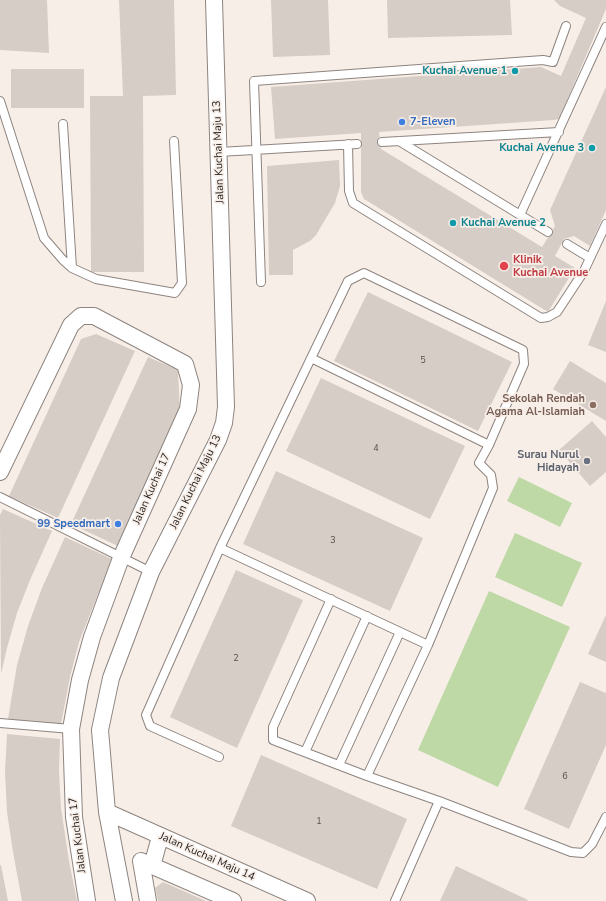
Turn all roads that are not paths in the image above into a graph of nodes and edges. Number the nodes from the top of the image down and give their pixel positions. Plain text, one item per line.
1 (214, 0) edge
2 (566, 26) dead end
3 (606, 27) edge
4 (0, 102) edge
5 (63, 124) dead end
6 (558, 132) junction
7 (174, 141) dead end
8 (399, 141) junction
9 (382, 142) dead end
10 (256, 150) junction
11 (219, 152) junction
12 (520, 215) junction
13 (606, 224) edge
14 (548, 232) dead end
15 (567, 244) dead end
16 (590, 258) junction
17 (72, 268) junction
18 (261, 282) dead end
19 (311, 358) junction
20 (489, 445) junction
21 (0, 472) edge
22 (0, 497) edge
23 (220, 548) junction
24 (121, 558) junction
25 (151, 572) junction
26 (331, 599) junction
27 (367, 616) junction
28 (400, 632) junction
29 (428, 644) junction
30 (0, 723) edge
31 (71, 729) junction
32 (305, 752) junction
33 (219, 757) dead end
34 (339, 765) junction
35 (367, 776) junction
36 (439, 801) junction
37 (107, 812) junction
38 (606, 817) edge
39 (160, 837) junction
40 (152, 866) junction
41 (87, 901) edge
42 (124, 901) edge
43 (148, 901) edge
44 (233, 901) edge
45 (307, 901) edge
46 (395, 901) edge

1 - 11 street, Jalan Kuchai Maju 13
2 - 10 lane
3 - 6 lane
4 - 17 lane
5 - 17 lane
6 - 8 lane
6 - 12 lane
7 - 17 lane
8 - 9 lane
8 - 12 lane
10 - 11 lane
10 - 16 lane
10 - 18 lane
11 - 25 street, Jalan Kuchai Maju 13
12 - 14 lane
13 - 16 lane
15 - 16 lane
19 - 20 lane
19 - 20 lane
19 - 23 lane
20 - 29 lane
21 - 24 street, Jalan Kuchai 17
22 - 24 lane
23 - 26 lane
23 - 33 lane
24 - 25 lane
24 - 31 street, Jalan Kuchai 17
25 - 37 street, Jalan Kuchai Maju 13
26 - 27 lane
26 - 32 lane
27 - 28 lane
27 - 32 lane
28 - 29 lane
28 - 34 lane
29 - 35 lane
30 - 31 lane
31 - 41 street, Jalan Kuchai 17
32 - 34 lane
34 - 35 lane
35 - 36 lane
36 - 38 lane
36 - 46 lane
37 - 39 street, Jalan Kuchai Maju 14
37 - 42 street, Jalan Kuchai Maju 13
39 - 40 street
39 - 45 street, Jalan Kuchai Maju 14
40 - 43 street
40 - 44 street

